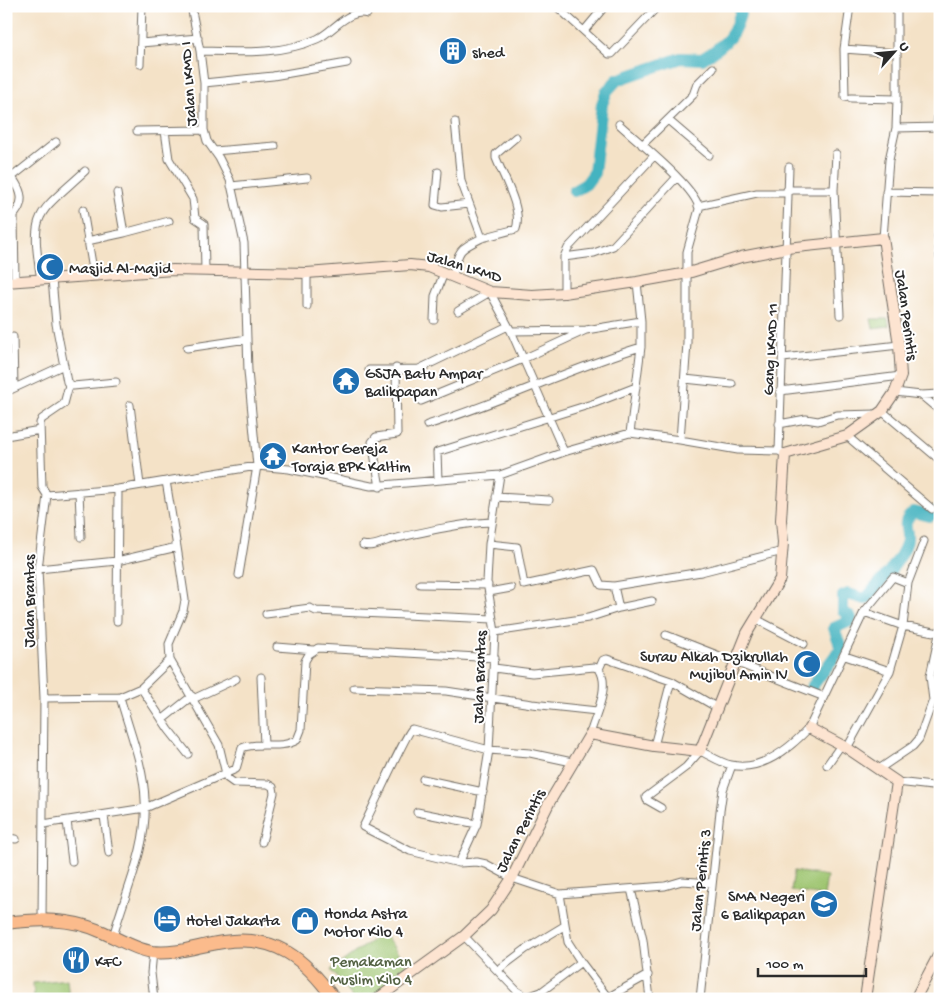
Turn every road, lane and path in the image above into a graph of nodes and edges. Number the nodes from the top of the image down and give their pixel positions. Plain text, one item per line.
1 (142, 6) edge
2 (191, 6) edge
3 (556, 6) edge
4 (605, 6) edge
5 (658, 6) edge
6 (850, 6) edge
7 (897, 6) edge
8 (367, 14) dead end
9 (584, 31) junction
10 (198, 38) junction
11 (141, 43) junction
12 (844, 49) junction
13 (200, 51) junction
14 (898, 53) junction
15 (609, 54) junction
16 (616, 61) dead end
17 (347, 63) dead end
18 (140, 64) dead end
19 (714, 68) dead end
20 (940, 76) edge
21 (204, 83) junction
22 (897, 99) junction
23 (668, 120) junction
24 (454, 122) dead end
25 (619, 124) dead end
26 (938, 127) edge
27 (896, 128) junction
28 (204, 130) junction
29 (164, 131) junction
30 (137, 132) dead end
31 (516, 137) dead end
32 (56, 142) dead end
33 (642, 145) junction
34 (275, 146) dead end
35 (214, 151) junction
36 (836, 154) dead end
37 (709, 155) dead end
38 (654, 157) junction
39 (789, 167) dead end
40 (6, 169) edge
41 (85, 171) dead end
42 (438, 172) dead end
43 (12, 177) junction
44 (677, 177) junction
45 (306, 178) dead end
46 (231, 186) junction
47 (834, 190) junction
48 (787, 192) junction
49 (886, 192) junction
50 (117, 193) dead end
51 (940, 193) edge
52 (469, 204) junction
53 (698, 206) junction
54 (83, 210) dead end
55 (14, 216) junction
56 (169, 221) dead end
57 (6, 223) edge
58 (124, 233) junction
59 (938, 236) dead end
60 (482, 238) junction
61 (883, 238) junction
62 (87, 241) junction
63 (835, 243) junction
64 (787, 248) junction
65 (564, 257) junction
66 (940, 258) edge
67 (205, 271) junction
68 (245, 272) junction
69 (307, 273) junction
70 (688, 273) junction
71 (448, 274) junction
72 (94, 276) junction
73 (52, 279) junction
74 (41, 280) junction
75 (10, 281) edge
76 (637, 282) junction
77 (490, 292) junction
78 (564, 294) junction
79 (307, 306) dead end
80 (458, 311) dead end
81 (840, 315) dead end
82 (434, 320) dead end
83 (641, 321) junction
84 (510, 328) junction
85 (586, 330) junction
86 (13, 337) dead end
87 (247, 339) junction
88 (899, 345) junction
89 (641, 347) junction
90 (187, 348) dead end
91 (783, 358) junction
92 (523, 359) junction
93 (64, 365) junction
94 (396, 368) junction
95 (369, 370) dead end
96 (901, 376) junction
97 (685, 379) junction
98 (116, 382) dead end
99 (732, 384) dead end
100 (69, 385) junction
101 (535, 387) junction
102 (636, 387) junction
103 (14, 388) junction
104 (6, 392) edge
105 (780, 392) junction
106 (896, 392) junction
107 (940, 394) edge
108 (921, 395) junction
109 (421, 401) dead end
110 (130, 405) dead end
111 (940, 411) edge
112 (880, 413) junction
113 (548, 417) junction
114 (780, 424) junction
115 (427, 426) dead end
116 (40, 430) junction
117 (630, 433) junction
118 (6, 436) edge
119 (847, 436) junction
120 (680, 440) junction
121 (564, 452) junction
122 (782, 453) junction
123 (940, 460) edge
124 (257, 466) junction
125 (500, 475) junction
126 (438, 480) junction
127 (166, 481) junction
128 (140, 485) junction
129 (380, 487) junction
130 (118, 490) junction
131 (79, 492) junction
132 (47, 495) junction
133 (496, 497) junction
134 (549, 500) dead end
135 (932, 509) dead end
136 (492, 522) junction
137 (81, 536) dead end
138 (924, 541) dead end
139 (489, 544) junction
140 (363, 545) dead end
141 (177, 547) junction
142 (782, 551) junction
143 (117, 561) junction
144 (38, 569) junction
145 (239, 575) dead end
146 (908, 583) junction
147 (420, 584) dead end
148 (614, 586) junction
149 (488, 588) junction
150 (511, 588) dead end
151 (652, 601) dead end
152 (619, 608) junction
153 (864, 612) junction
154 (266, 614) dead end
155 (493, 619) junction
156 (756, 619) junction
157 (117, 621) dead end
158 (902, 626) junction
159 (495, 632) junction
160 (939, 632) edge
161 (666, 635) dead end
162 (804, 644) dead end
163 (278, 647) dead end
164 (314, 650) junction
165 (844, 656) junction
166 (495, 658) junction
167 (170, 660) junction
168 (734, 662) junction
169 (494, 668) junction
170 (599, 669) junction
171 (890, 671) junction
172 (262, 677) dead end
173 (236, 678) dead end
174 (671, 681) junction
175 (141, 688) junction
176 (354, 688) dead end
177 (120, 696) junction
178 (822, 696) junction
179 (192, 697) junction
180 (491, 697) junction
181 (44, 698) junction
182 (936, 700) edge
183 (716, 707) junction
184 (597, 711) junction
185 (162, 720) junction
186 (809, 728) junction
187 (590, 734) junction
188 (264, 746) junction
189 (654, 746) junction
190 (844, 747) junction
191 (490, 750) junction
192 (700, 751) junction
193 (188, 754) dead end
194 (572, 762) junction
195 (732, 765) junction
196 (827, 765) dead end
197 (880, 768) junction
198 (226, 775) junction
199 (423, 779) dead end
200 (898, 782) junction
201 (932, 786) dead end
202 (483, 792) junction
203 (145, 808) junction
204 (661, 808) dead end
205 (417, 812) dead end
206 (104, 816) junction
207 (67, 821) junction
208 (43, 824) junction
209 (477, 824) junction
210 (6, 838) edge
211 (16, 839) dead end
212 (262, 842) dead end
213 (110, 853) dead end
214 (72, 861) dead end
215 (459, 863) junction
216 (512, 878) junction
217 (712, 883) junction
218 (631, 889) junction
219 (560, 894) junction
220 (42, 920) junction
221 (6, 923) edge
222 (564, 926) junction
223 (464, 936) junction
224 (113, 937) junction
225 (152, 952) junction
226 (940, 952) edge
227 (580, 962) junction
228 (498, 970) junction
229 (648, 975) junction
230 (521, 997) edge
231 (607, 998) edge
232 (154, 999) edge
233 (334, 999) edge
234 (377, 999) edge
235 (650, 999) edge
236 (700, 999) edge
237 (865, 999) edge
238 (915, 999) edge

1 - 11 street
2 - 10 street, Jalan LKMD I
3 - 9 street
4 - 9 street
5 - 15 street
6 - 12 street
7 - 14 street, Jalan Perintis
8 - 13 street
9 - 15 street
10 - 11 street
10 - 13 street, Jalan LKMD I
11 - 18 street
12 - 14 street
12 - 22 street
13 - 21 street, Jalan LKMD I
14 - 22 street, Jalan Perintis
15 - 16 street
17 - 21 street
19 - 23 street
20 - 26 street
21 - 28 street, Jalan LKMD I
22 - 27 street, Jalan Perintis
23 - 33 street
23 - 37 street
24 - 52 street
25 - 33 street
26 - 27 street
27 - 49 street, Jalan Perintis
28 - 29 street
28 - 35 street, Jalan LKMD I
29 - 30 street
29 - 67 street
31 - 60 street
32 - 43 street
33 - 38 street
34 - 35 street
35 - 46 street, Jalan LKMD I
36 - 47 street
38 - 44 street
38 - 65 street
39 - 48 street, Gang LKMD 11
40 - 43 street
41 - 74 street
42 - 52 street
43 - 55 street
44 - 53 street
44 - 65 street
45 - 46 street
46 - 68 street, Jalan LKMD I
47 - 48 street
47 - 63 street
48 - 53 street
48 - 64 street, Gang LKMD 11
49 - 51 street
49 - 61 street, Jalan Perintis
50 - 58 street
52 - 60 street
53 - 70 street
54 - 62 street
55 - 57 street
55 - 75 street
56 - 58 street
58 - 62 street
59 - 66 street
60 - 71 street
61 - 63 street, Jalan LKMD
61 - 88 street, Jalan Perintis
62 - 72 street
63 - 64 street, Jalan LKMD
63 - 81 street
64 - 70 street, Jalan LKMD
64 - 91 street, Gang LKMD 11
65 - 78 street
67 - 68 street, Jalan LKMD
67 - 72 street, Jalan LKMD
68 - 69 street, Jalan LKMD
68 - 87 street
69 - 71 street, Jalan LKMD
69 - 79 street
70 - 76 street, Jalan LKMD
70 - 97 street
71 - 77 street, Jalan LKMD
71 - 82 street
72 - 73 street, Jalan LKMD
73 - 74 street, Jalan LKMD
73 - 93 street
74 - 75 street
76 - 78 street, Jalan LKMD
76 - 83 street
77 - 78 street, Jalan LKMD
77 - 80 street
77 - 84 street
83 - 85 street
83 - 89 street
84 - 85 street
84 - 92 street
84 - 94 street
85 - 92 street
86 - 103 street
87 - 90 street
87 - 124 street
88 - 91 street
88 - 96 street, Jalan Perintis
89 - 101 street
89 - 102 street
91 - 105 street, Gang LKMD 11
92 - 101 street
92 - 109 street
93 - 100 street
93 - 103 street
94 - 95 street
94 - 129 street
96 - 105 street
96 - 106 street, Jalan Perintis
97 - 99 street
97 - 120 street
98 - 100 street
100 - 116 street
101 - 113 street
101 - 115 street
102 - 113 street
102 - 117 street
103 - 104 street
105 - 114 street, Gang LKMD 11
106 - 108 street
106 - 112 street, Jalan Perintis
107 - 108 street
108 - 111 street
110 - 128 street
112 - 114 street
112 - 119 street, Jalan Perintis
112 - 123 street
113 - 121 street
113 - 126 street
114 - 122 street, Gang LKMD 11
116 - 118 street
116 - 132 street
117 - 120 street
117 - 121 street
119 - 122 street, Jalan Perintis
119 - 135 street
120 - 122 street
121 - 125 street
122 - 142 street
124 - 127 street
124 - 129 street
124 - 145 street
125 - 126 street
125 - 133 street, Jalan Brantas
126 - 129 street
127 - 128 street
127 - 141 street
128 - 130 street
130 - 131 street
130 - 143 street
131 - 132 street
131 - 137 street
132 - 144 street, Jalan Brantas
133 - 134 street
133 - 136 street, Jalan Brantas
136 - 139 street, Jalan Brantas
136 - 140 street
138 - 146 street
139 - 148 street
139 - 149 street, Jalan Brantas
141 - 143 street
141 - 167 street
142 - 148 street
142 - 156 street
143 - 144 street
143 - 157 street
144 - 181 street, Jalan Brantas
146 - 153 street
146 - 158 street
147 - 149 street
148 - 152 street
149 - 150 street
149 - 155 street, Jalan Brantas
151 - 152 street
152 - 159 street
153 - 158 street
153 - 165 street
154 - 155 street
155 - 159 street, Jalan Brantas
156 - 162 street
156 - 168 street
158 - 160 street
158 - 171 street
159 - 166 street, Jalan Brantas
160 - 182 street
161 - 168 street
163 - 164 street
164 - 166 street
164 - 188 street
165 - 171 street
165 - 178 street
166 - 169 street, Jalan Brantas
167 - 175 street
167 - 179 street
168 - 178 street
168 - 183 street
169 - 170 street
169 - 180 street, Jalan Brantas
170 - 174 street
170 - 184 street
171 - 190 street
172 - 188 street
173 - 179 street
174 - 183 street
174 - 189 street
175 - 177 street
175 - 185 street
176 - 180 street
177 - 181 street
177 - 203 street
178 - 186 street
179 - 185 street
179 - 198 street
180 - 184 street
180 - 191 street, Jalan Brantas
181 - 208 street, Jalan Brantas
182 - 197 street
183 - 192 street
184 - 187 street
185 - 193 street
186 - 190 street
186 - 195 street
187 - 189 street
187 - 194 street, Jalan Perintis
188 - 198 street
189 - 192 street
190 - 196 street
190 - 197 street
191 - 194 street
191 - 202 street, Jalan Brantas
191 - 215 street
192 - 195 street
192 - 204 street
194 - 216 street, Jalan Perintis
195 - 217 street, Jalan Perintis 3
197 - 200 street
198 - 203 street
198 - 212 street
199 - 202 street
200 - 201 street
200 - 237 street
202 - 209 street, Jalan Brantas
203 - 206 street
203 - 224 street
205 - 209 street
206 - 207 street
206 - 213 street
207 - 208 street
207 - 214 street
208 - 220 street, Jalan Brantas
209 - 215 street, Jalan Brantas
210 - 211 street
215 - 216 street
216 - 219 street
216 - 223 street, Jalan Perintis
217 - 218 street
217 - 236 street, Jalan Perintis 3
218 - 219 street
218 - 229 street
219 - 222 street
220 - 221 highway
220 - 224 highway
222 - 227 street
222 - 228 street
223 - 228 street
223 - 234 street, Jalan Perintis
224 - 225 highway
225 - 232 street
225 - 233 highway
226 - 238 street
227 - 230 street
227 - 231 street
228 - 230 street
229 - 231 street
229 - 235 street

